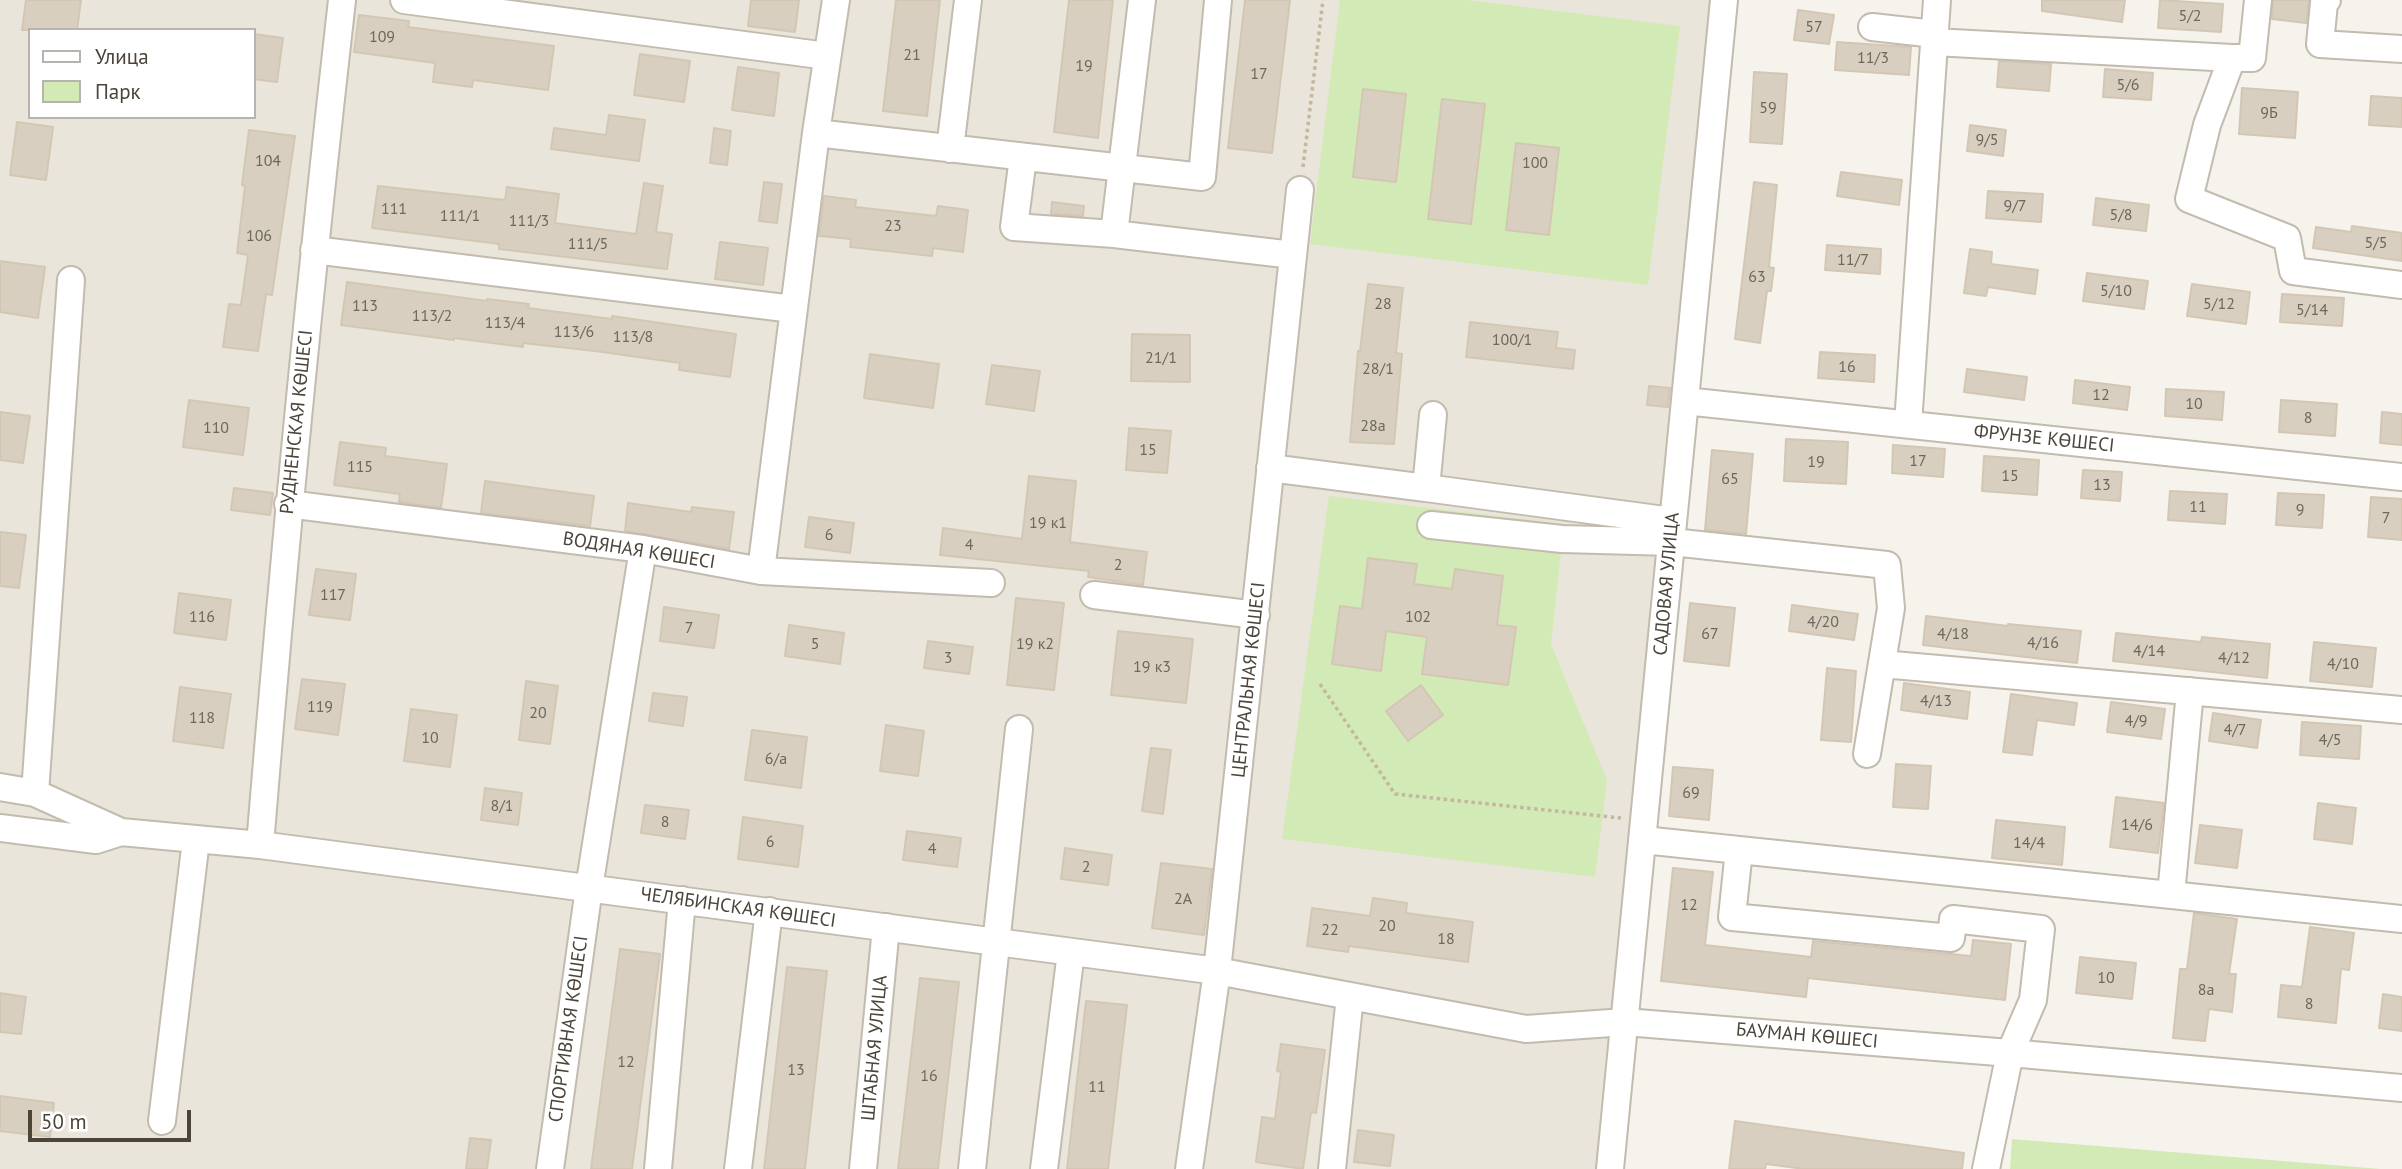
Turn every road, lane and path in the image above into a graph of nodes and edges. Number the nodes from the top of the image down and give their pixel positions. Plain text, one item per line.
1 (342, 0) edge
2 (404, 0) edge
3 (836, 0) edge
4 (968, 0) edge
5 (1142, 0) edge
6 (1218, 0) edge
7 (1323, 0) edge
8 (1724, 0) edge
9 (1937, 0) edge
10 (2258, 0) edge
11 (2327, 0) edge
12 (1872, 27) dead end
13 (1934, 38) junction
14 (2402, 49) edge
15 (827, 55) junction
16 (2232, 58) junction
17 (816, 133) junction
18 (950, 149) junction
19 (1023, 157) junction
20 (1122, 169) junction
21 (1300, 190) joint
22 (1114, 234) junction
23 (314, 250) junction
24 (1293, 255) junction
25 (71, 280) dead end
26 (2402, 285) edge
27 (793, 309) junction
28 (1685, 401) junction
29 (1433, 415) dead end
30 (1908, 424) junction
31 (1270, 468) junction
32 (2402, 477) edge
33 (1426, 488) junction
34 (288, 504) junction
35 (1432, 525) dead end
36 (1672, 532) junction
37 (643, 548) junction
38 (761, 571) junction
39 (991, 583) dead end
40 (1094, 596) dead end
41 (1256, 615) junction
42 (1882, 664) junction
43 (1320, 684) dead end
44 (2190, 691) junction
45 (2402, 710) edge
46 (1019, 729) dead end
47 (1867, 754) dead end
48 (0, 787) edge
49 (35, 793) junction
50 (0, 828) edge
51 (1644, 831) junction
52 (121, 832) junction
53 (196, 840) junction
54 (260, 845) junction
55 (1739, 850) junction
56 (589, 888) junction
57 (2171, 895) junction
58 (682, 900) junction
59 (769, 911) junction
60 (2402, 919) edge
61 (886, 927) junction
62 (997, 942) junction
63 (1071, 952) junction
64 (1217, 971) junction
65 (1350, 996) junction
66 (1625, 1022) junction
67 (2010, 1053) junction
68 (2402, 1088) edge
69 (162, 1121) dead end
70 (550, 1169) edge
71 (658, 1169) edge
72 (738, 1169) edge
73 (863, 1169) edge
74 (972, 1169) edge
75 (1044, 1169) edge
76 (1189, 1169) edge
77 (1332, 1169) edge
78 (1610, 1169) edge
79 (1986, 1169) edge

1 - 23 street, РУДНЕНСКАЯ КӨШЕСІ
2 - 15 street
3 - 15 street
4 - 18 street
5 - 20 street
6 - 20 street
7 - 21 path
8 - 28 street, САДОВАЯ УЛИЦА
9 - 13 street
10 - 16 street
11 - 14 street
12 - 13 street
13 - 16 street
13 - 30 street
15 - 17 street
16 - 26 street
17 - 18 street
17 - 27 street
18 - 19 street
19 - 20 street
19 - 22 street
20 - 22 street
21 - 24 street, ЦЕНТРАЛЬНАЯ КӨШЕСІ
22 - 24 street
23 - 27 street
23 - 34 street, РУДНЕНСКАЯ КӨШЕСІ
24 - 31 street, ЦЕНТРАЛЬНАЯ КӨШЕСІ
25 - 49 street
27 - 38 street
28 - 30 street, ФРУНЗЕ КӨШЕСІ
28 - 36 street, САДОВАЯ УЛИЦА
29 - 33 street
30 - 32 street, ФРУНЗЕ КӨШЕСІ
31 - 33 street
31 - 41 street, ЦЕНТРАЛЬНАЯ КӨШЕСІ
33 - 36 street
34 - 37 street, ВОДЯНАЯ КӨШЕСІ
34 - 54 street, РУДНЕНСКАЯ КӨШЕСІ
35 - 36 street
36 - 42 street
36 - 51 street, САДОВАЯ УЛИЦА
37 - 38 street, ВОДЯНАЯ КӨШЕСІ
37 - 56 street, СПОРТИВНАЯ КӨШЕСІ
38 - 39 street, ВОДЯНАЯ КӨШЕСІ
40 - 41 street
41 - 64 street, ЦЕНТРАЛЬНАЯ КӨШЕСІ
42 - 44 street
42 - 47 street
43 - 51 path
44 - 45 street
44 - 57 street
46 - 62 street
48 - 49 street
49 - 52 street
50 - 52 street
51 - 55 street
51 - 66 street, САДОВАЯ УЛИЦА
52 - 53 street, ЧЕЛЯБИНСКАЯ КӨШЕСІ
53 - 54 street, ЧЕЛЯБИНСКАЯ КӨШЕСІ
53 - 69 street
54 - 56 street, ЧЕЛЯБИНСКАЯ КӨШЕСІ
55 - 57 street
55 - 67 street
56 - 58 street, ЧЕЛЯБИНСКАЯ КӨШЕСІ
56 - 70 street, СПОРТИВНАЯ КӨШЕСІ
57 - 60 street
58 - 59 street, ЧЕЛЯБИНСКАЯ КӨШЕСІ
58 - 71 street
59 - 61 street, ЧЕЛЯБИНСКАЯ КӨШЕСІ
59 - 72 street
61 - 62 street, ЧЕЛЯБИНСКАЯ КӨШЕСІ
61 - 73 street, ШТАБНАЯ УЛИЦА
62 - 63 street, ЧЕЛЯБИНСКАЯ КӨШЕСІ
62 - 74 street
63 - 64 street, ЧЕЛЯБИНСКАЯ КӨШЕСІ
63 - 75 street
64 - 65 street, БАУМАН КӨШЕСІ
64 - 76 street, ЦЕНТРАЛЬНАЯ КӨШЕСІ
65 - 66 street, БАУМАН КӨШЕСІ
65 - 77 street
66 - 67 street, БАУМАН КӨШЕСІ
66 - 78 street, САДОВАЯ УЛИЦА
67 - 68 street, БАУМАН КӨШЕСІ
67 - 79 street

